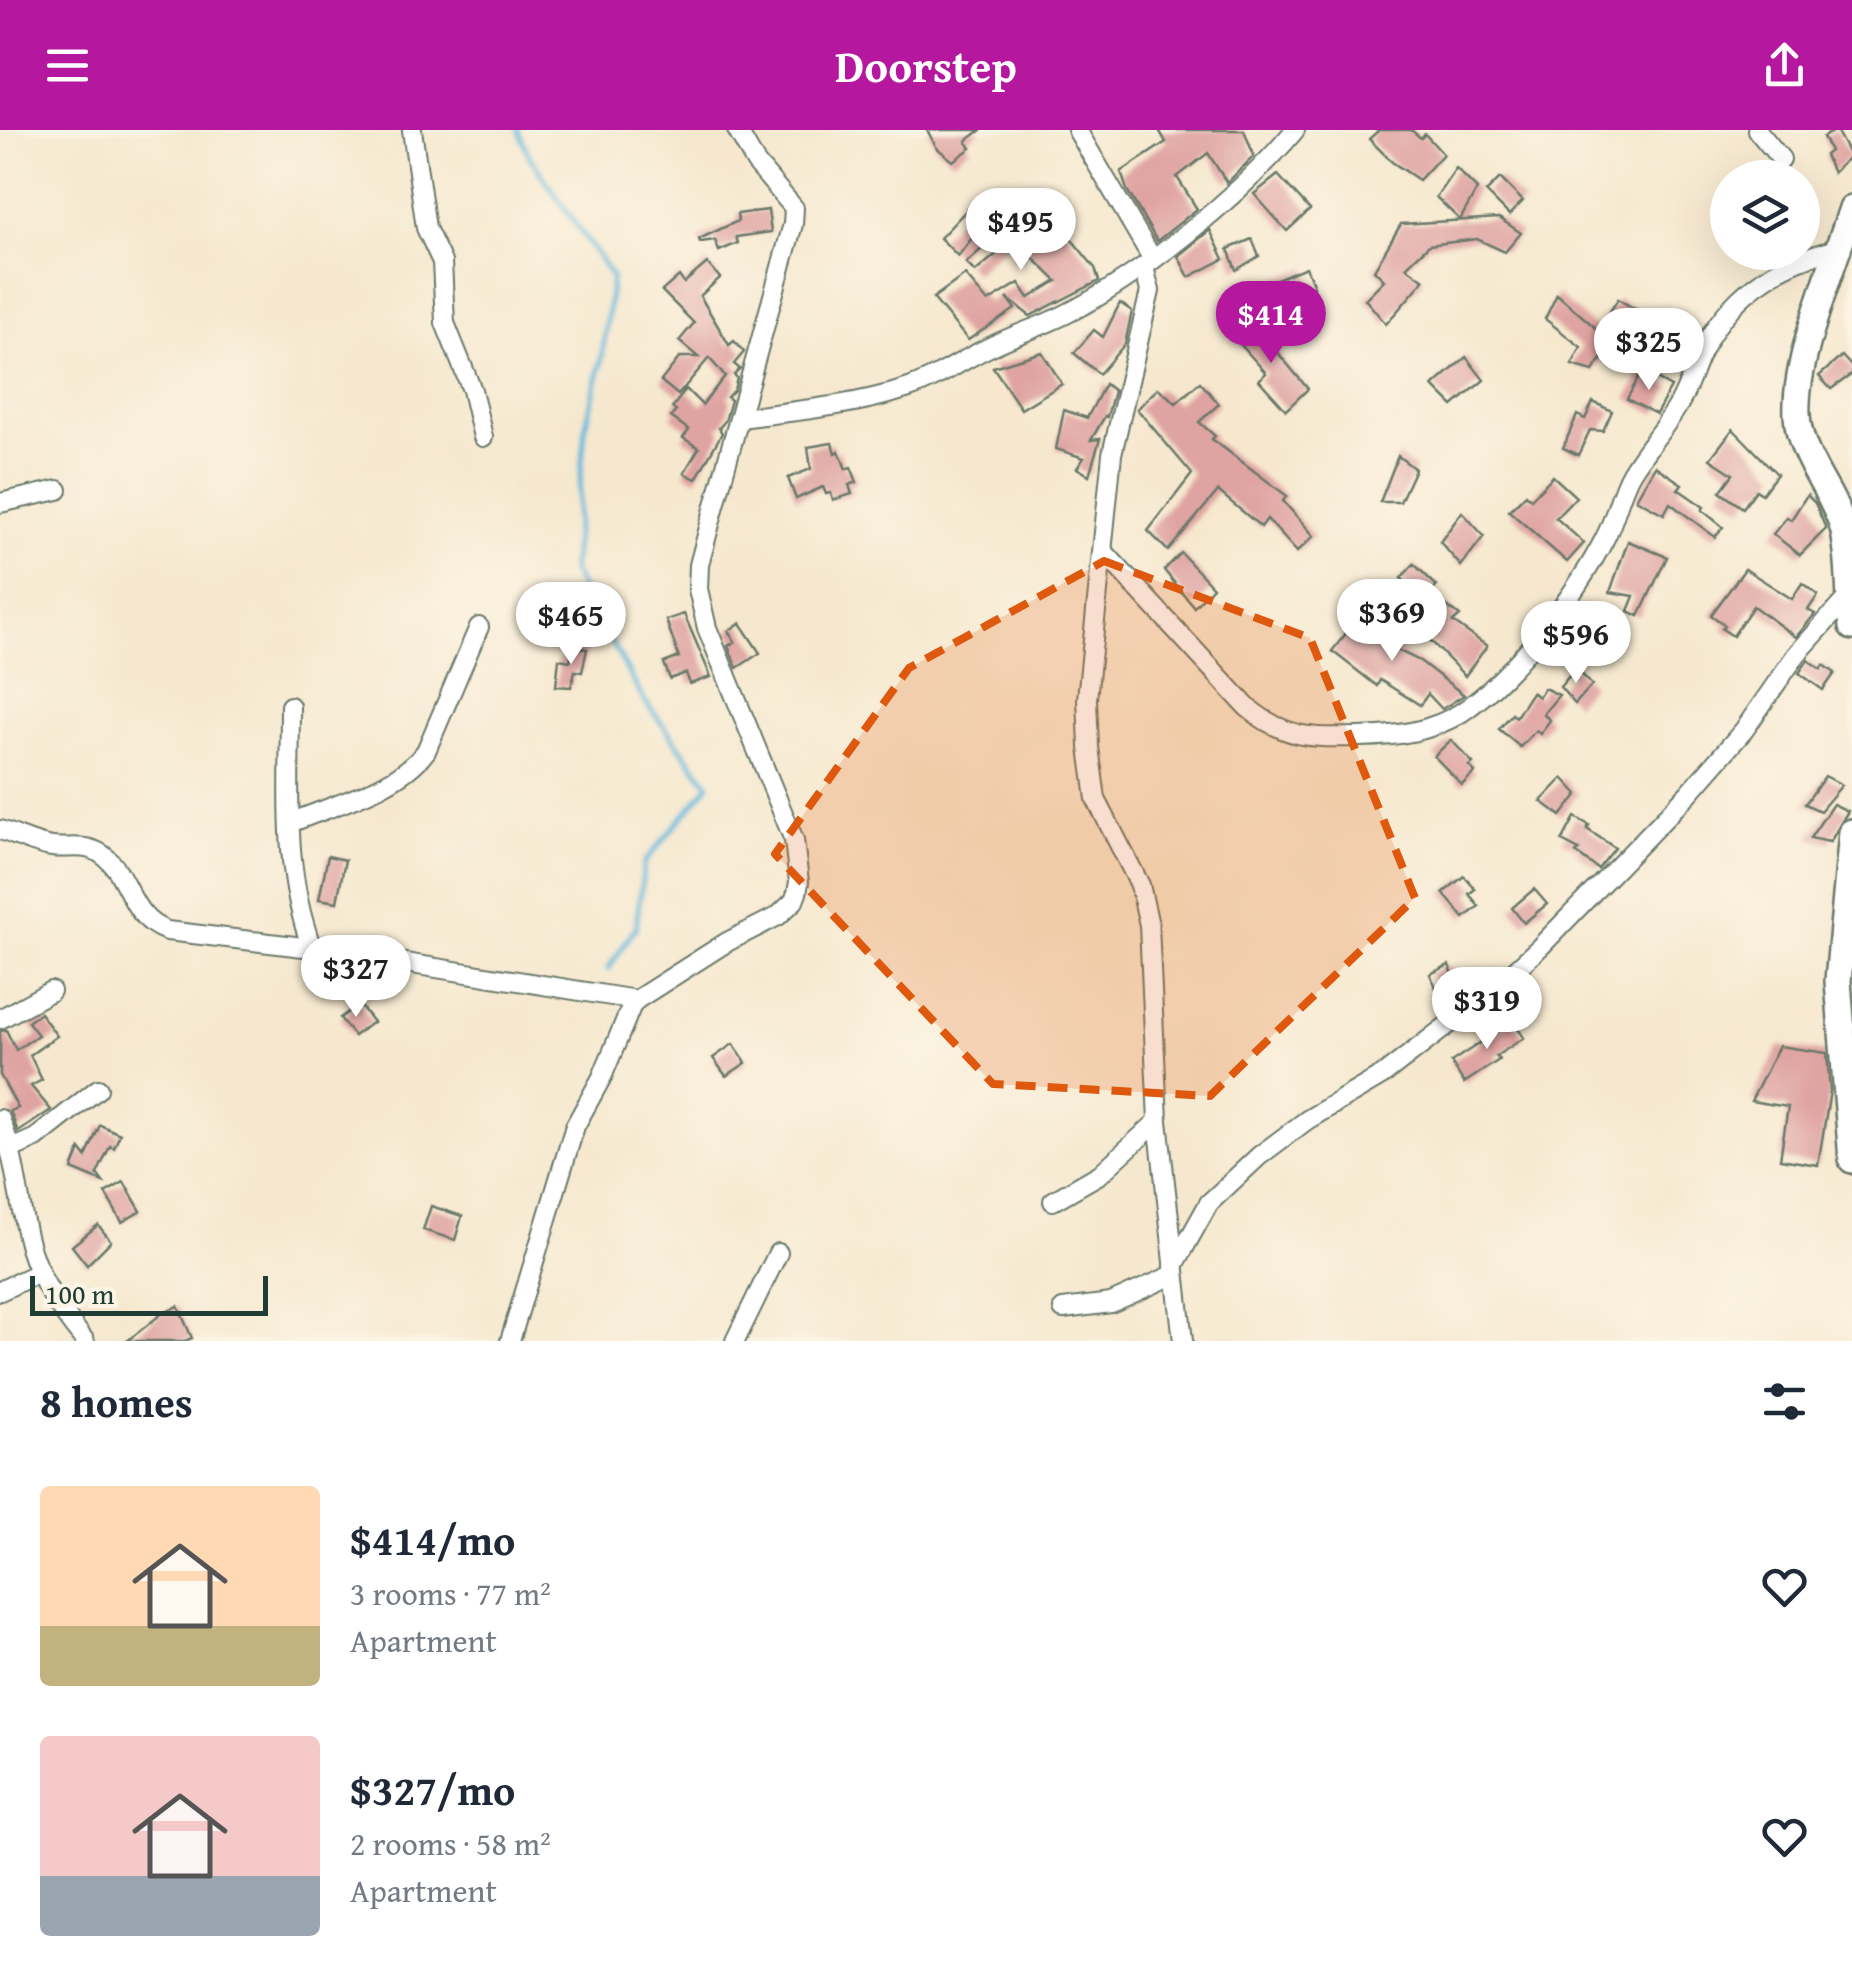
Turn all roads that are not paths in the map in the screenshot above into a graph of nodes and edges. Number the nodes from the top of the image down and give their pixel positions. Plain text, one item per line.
1 (412, 130) edge
2 (738, 130) edge
3 (1077, 130) edge
4 (1295, 130) edge
5 (1757, 130) edge
6 (1781, 159) dead end
7 (1852, 208) edge
8 (1840, 249) junction
9 (1148, 262) junction
10 (741, 418) junction
11 (482, 437) dead end
12 (58, 490) dead end
13 (0, 502) edge
14 (1103, 551) junction
15 (1851, 609) edge
16 (479, 627) dead end
17 (290, 706) dead end
18 (290, 823) junction
19 (0, 830) edge
20 (1852, 832) edge
21 (312, 948) junction
22 (52, 991) dead end
23 (636, 1000) junction
24 (0, 1020) edge
25 (98, 1089) dead end
26 (0, 1119) edge
27 (1158, 1121) junction
28 (11, 1149) junction
29 (1852, 1160) edge
30 (1053, 1201) dead end
31 (778, 1254) dead end
32 (1174, 1271) junction
33 (40, 1272) junction
34 (0, 1291) edge
35 (1063, 1309) dead end
36 (85, 1341) edge
37 (510, 1341) edge
38 (734, 1341) edge
39 (1183, 1341) edge

1 - 11 street
2 - 10 street
3 - 9 street
4 - 9 street
5 - 6 street
7 - 8 street
8 - 14 street
8 - 15 street
9 - 10 street
9 - 14 street
10 - 23 street
12 - 13 street
14 - 27 street
15 - 32 street
16 - 18 street
17 - 18 street
18 - 21 street
19 - 21 street
20 - 29 street
21 - 23 street
22 - 24 street
23 - 37 street
25 - 28 street
26 - 28 street
27 - 30 street
27 - 32 street
28 - 33 street
31 - 38 street
32 - 35 street
32 - 39 street
33 - 34 street
33 - 36 street

